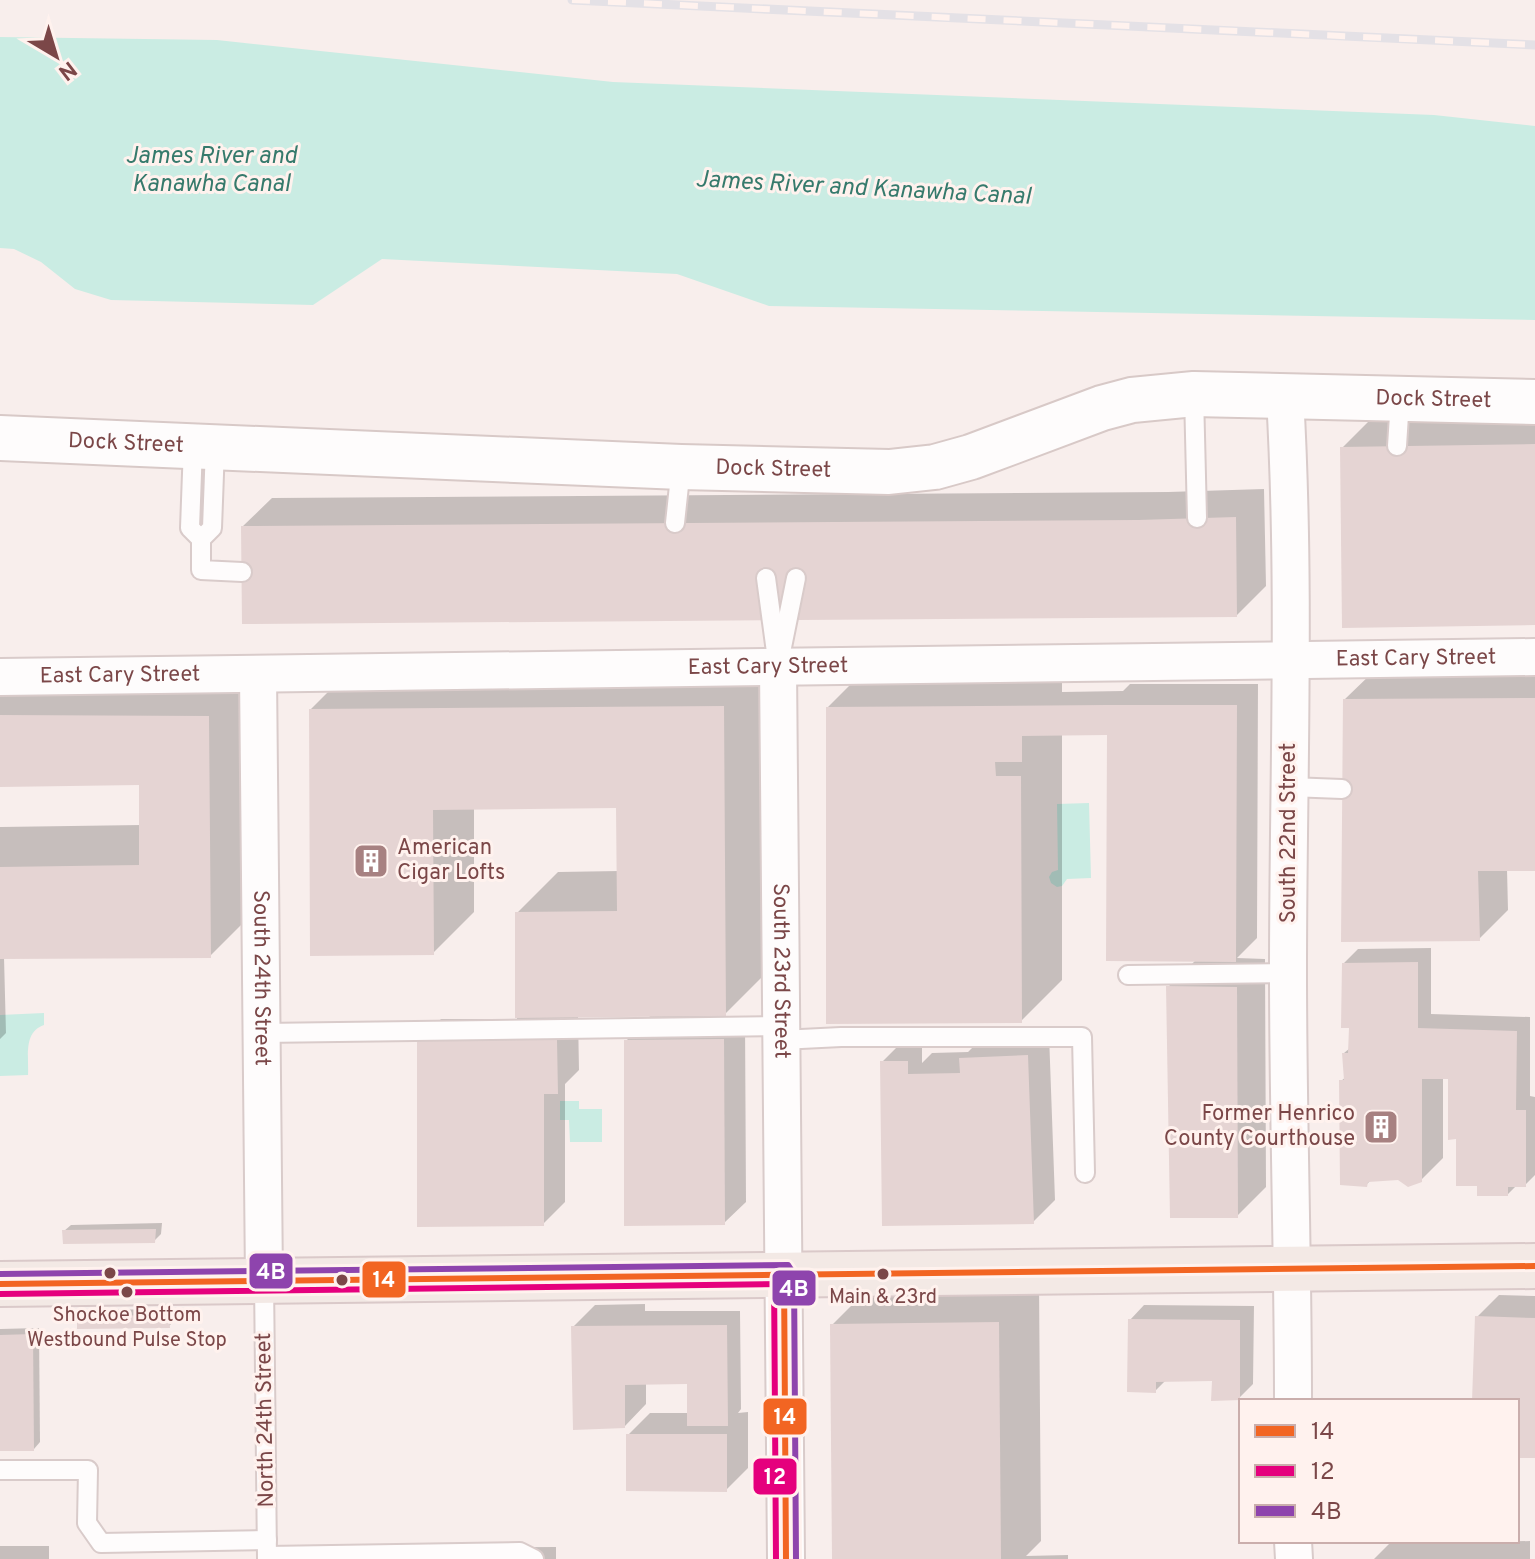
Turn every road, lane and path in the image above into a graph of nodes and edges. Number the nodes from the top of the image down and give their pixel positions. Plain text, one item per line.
1 (1194, 394) junction
2 (1285, 397) junction
3 (1400, 400) junction
4 (1535, 402) edge
5 (0, 438) edge
6 (1397, 446) dead end
7 (204, 447) junction
8 (681, 467) junction
9 (1197, 518) dead end
10 (675, 523) dead end
11 (242, 572) dead end
12 (766, 578) dead end
13 (796, 578) dead end
14 (1535, 657) edge
15 (1290, 659) junction
16 (778, 667) junction
17 (258, 674) junction
18 (0, 677) edge
19 (1290, 787) junction
20 (1342, 789) dead end
21 (1288, 973) junction
22 (1128, 975) dead end
23 (262, 1033) junction
24 (781, 1033) junction
25 (1085, 1173) dead end
26 (1535, 1266) edge
27 (1293, 1269) junction
28 (784, 1274) junction
29 (264, 1280) junction
30 (0, 1284) edge
31 (1293, 1399) edge
32 (0, 1470) edge
33 (267, 1552) edge
34 (534, 1559) edge
35 (786, 1559) edge

1 - 2 main road, Dock Street
1 - 8 main road, Dock Street
1 - 9 lane
2 - 3 main road, Dock Street
2 - 15 street, South 22nd Street
3 - 4 main road, Dock Street
3 - 6 lane
5 - 7 main road, Dock Street
7 - 8 main road, Dock Street
7 - 11 lane
8 - 10 lane
12 - 16 lane
13 - 16 lane
14 - 15 street, East Cary Street
15 - 16 street, East Cary Street
15 - 19 street, South 22nd Street
16 - 17 street, East Cary Street
16 - 24 street, South 23rd Street
17 - 18 street, East Cary Street
17 - 23 street, South 24th Street
19 - 20 lane
19 - 21 street, South 22nd Street
21 - 22 lane
21 - 27 street, South 22nd Street
23 - 24 lane
23 - 29 street, South 24th Street
24 - 25 lane
24 - 28 street, South 23rd Street
26 - 27 main road
27 - 28 main road
27 - 31 street, South 22nd Street
28 - 29 main road
28 - 35 street, South 23rd Street
29 - 30 main road
29 - 33 lane, North 24th Street
32 - 33 lane
33 - 34 lane

